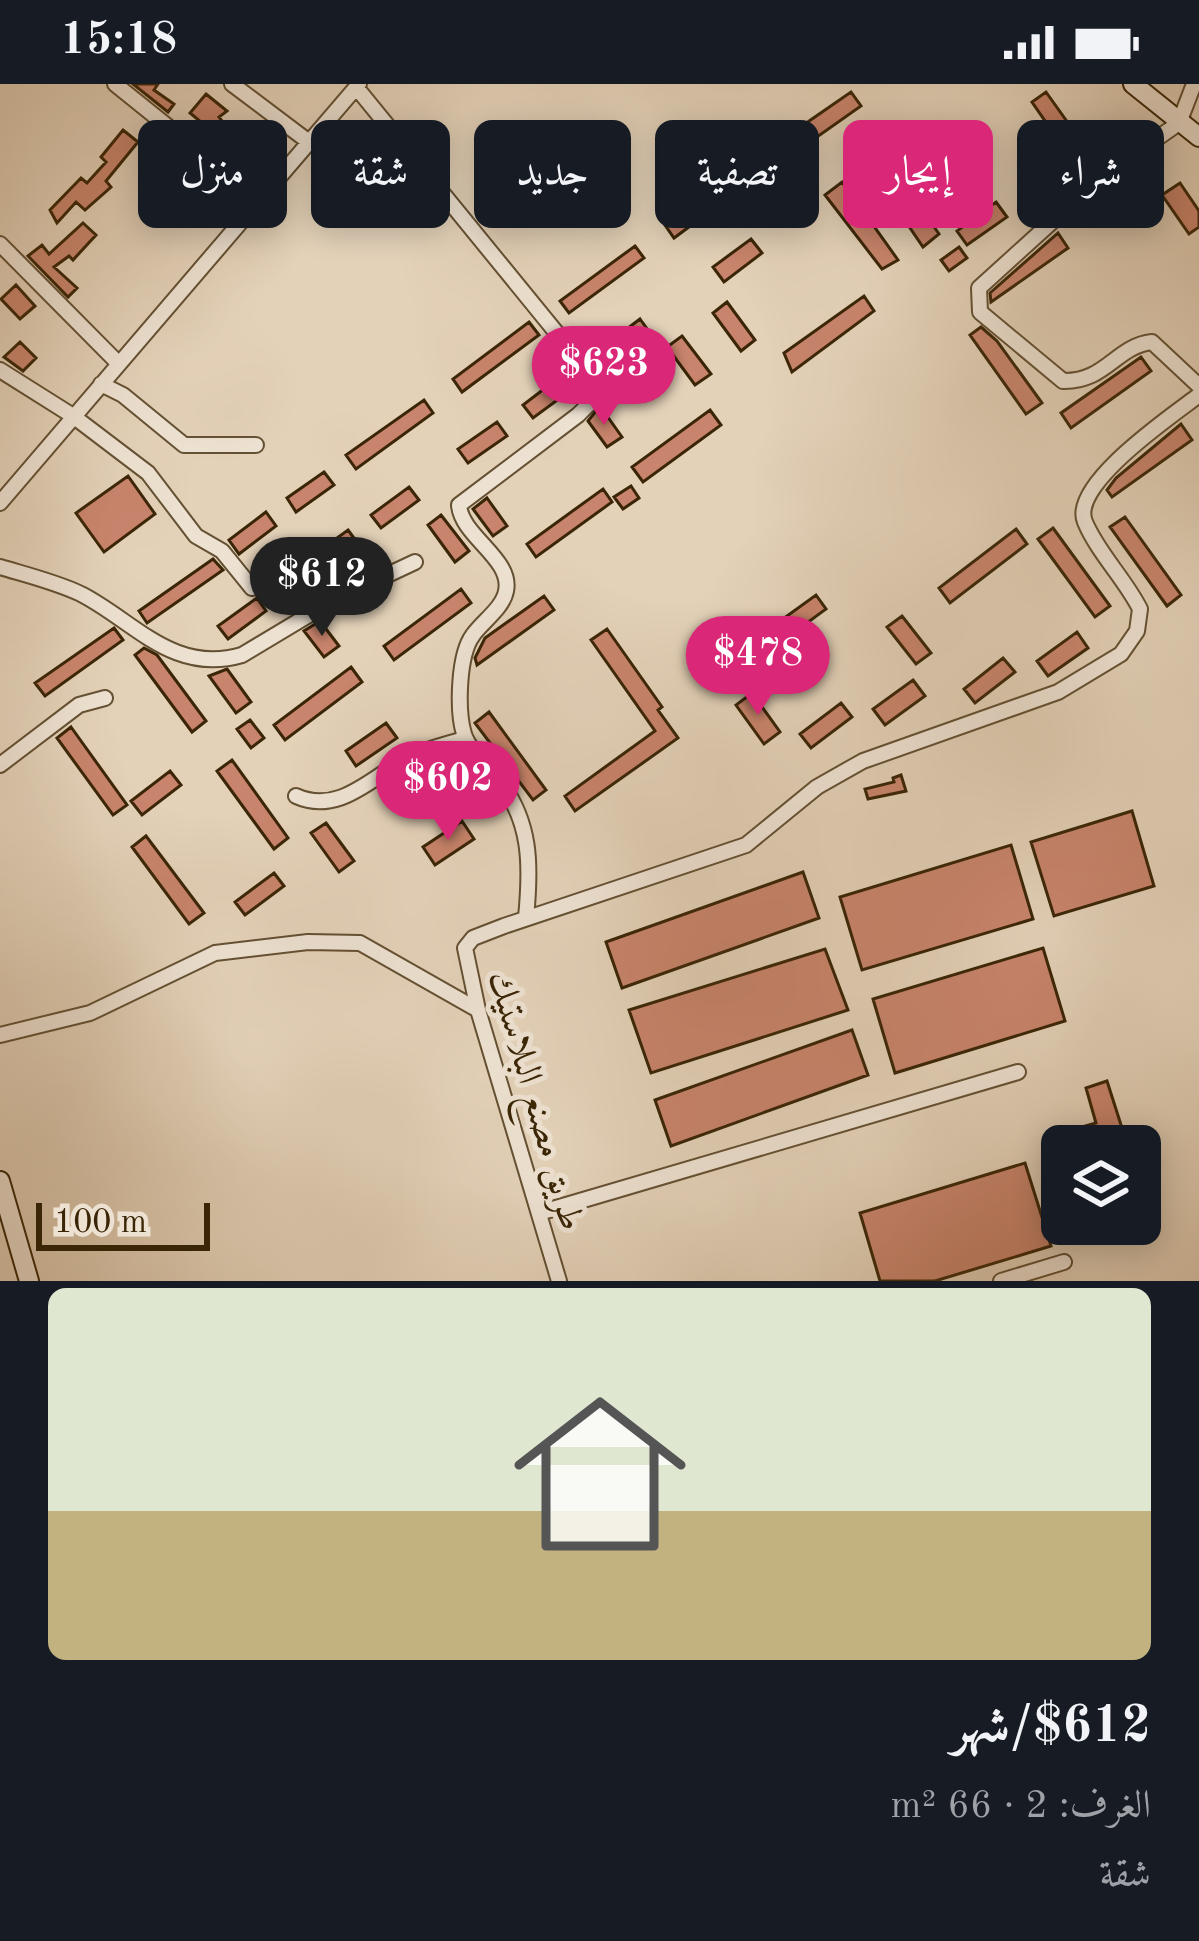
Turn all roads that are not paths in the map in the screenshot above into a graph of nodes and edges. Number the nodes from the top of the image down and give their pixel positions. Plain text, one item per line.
1 (115, 84) edge
2 (232, 84) edge
3 (1133, 84) edge
4 (1194, 84) edge
5 (358, 86) edge
6 (160, 120) edge
7 (1179, 123) junction
8 (1199, 137) edge
9 (309, 142) junction
10 (287, 168) edge
11 (235, 228) edge
12 (0, 244) edge
13 (118, 363) junction
14 (0, 370) edge
15 (101, 383) junction
16 (1199, 390) edge
17 (73, 416) junction
18 (256, 445) dead end
19 (0, 502) edge
20 (415, 562) dead end
21 (0, 567) edge
22 (252, 588) dead end
23 (105, 698) dead end
24 (465, 739) junction
25 (0, 765) edge
26 (296, 796) dead end
27 (526, 918) junction
28 (478, 1010) junction
29 (0, 1036) edge
30 (1018, 1072) dead end
31 (0, 1181) edge
32 (539, 1214) junction
33 (1064, 1262) dead end
34 (29, 1281) edge
35 (559, 1281) edge
36 (1001, 1281) edge

1 - 6 street
2 - 9 street
3 - 7 street
4 - 7 street
5 - 9 street
5 - 24 street
7 - 8 street
7 - 16 street
9 - 10 street
11 - 13 street
12 - 13 street
13 - 15 street
14 - 17 street
15 - 17 street
15 - 18 street
16 - 27 street
17 - 19 street
17 - 22 street
20 - 21 street
23 - 25 street
24 - 26 street
24 - 27 street
27 - 28 street, طريق مصنع البلاستيك
28 - 29 street
28 - 32 street, طريق مصنع البلاستيك
30 - 32 street
31 - 34 street
32 - 35 street, طريق مصنع البلاستيك
33 - 36 street

